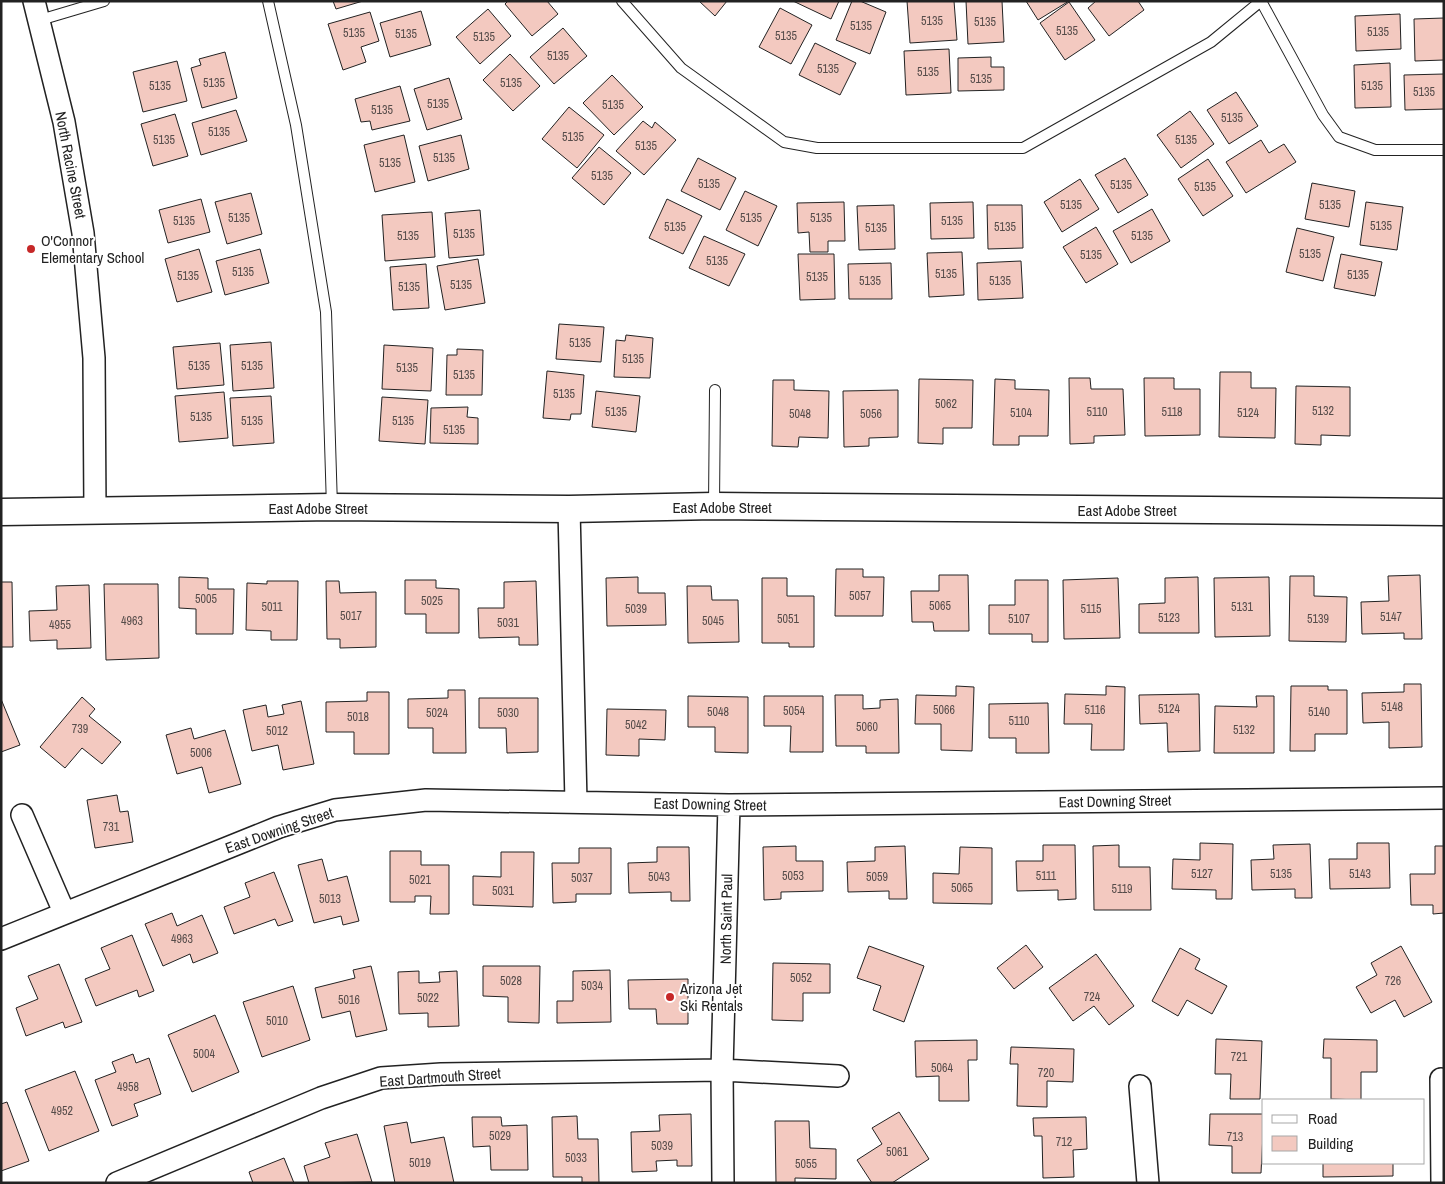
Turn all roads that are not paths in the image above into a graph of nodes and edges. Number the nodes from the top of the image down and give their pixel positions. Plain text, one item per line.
1 (104, 1) edge
2 (268, 1) edge
3 (622, 1) edge
4 (1261, 1) edge
5 (37, 11) edge
6 (1444, 150) edge
7 (715, 390) dead end
8 (714, 506) junction
9 (332, 507) junction
10 (569, 509) junction
11 (95, 511) junction
12 (1, 512) edge
13 (1444, 512) edge
14 (1444, 798) edge
15 (576, 802) junction
16 (729, 805) junction
17 (22, 815) dead end
18 (64, 912) junction
19 (1, 939) edge
20 (722, 1070) junction
21 (838, 1076) dead end
22 (1441, 1079) dead end
23 (1140, 1086) dead end
24 (117, 1183) edge
25 (723, 1183) edge
26 (1148, 1183) edge
27 (1442, 1183) edge

1 - 5 lane
2 - 9 lane
3 - 4 lane
4 - 6 lane
5 - 11 street, North Racine Street
7 - 8 lane
8 - 10 street, East Adobe Street
8 - 13 street, East Adobe Street
9 - 10 street, East Adobe Street
9 - 11 street, East Adobe Street
10 - 15 street
11 - 12 street, East Adobe Street
14 - 16 street, East Downing Street
15 - 16 street, East Downing Street
15 - 18 street, East Downing Street
16 - 20 street, North Saint Paul
17 - 18 street
18 - 19 street, East Downing Street
20 - 21 street, East Dartmouth Street
20 - 24 street, East Dartmouth Street
20 - 25 street, North Saint Paul
22 - 27 street
23 - 26 street

